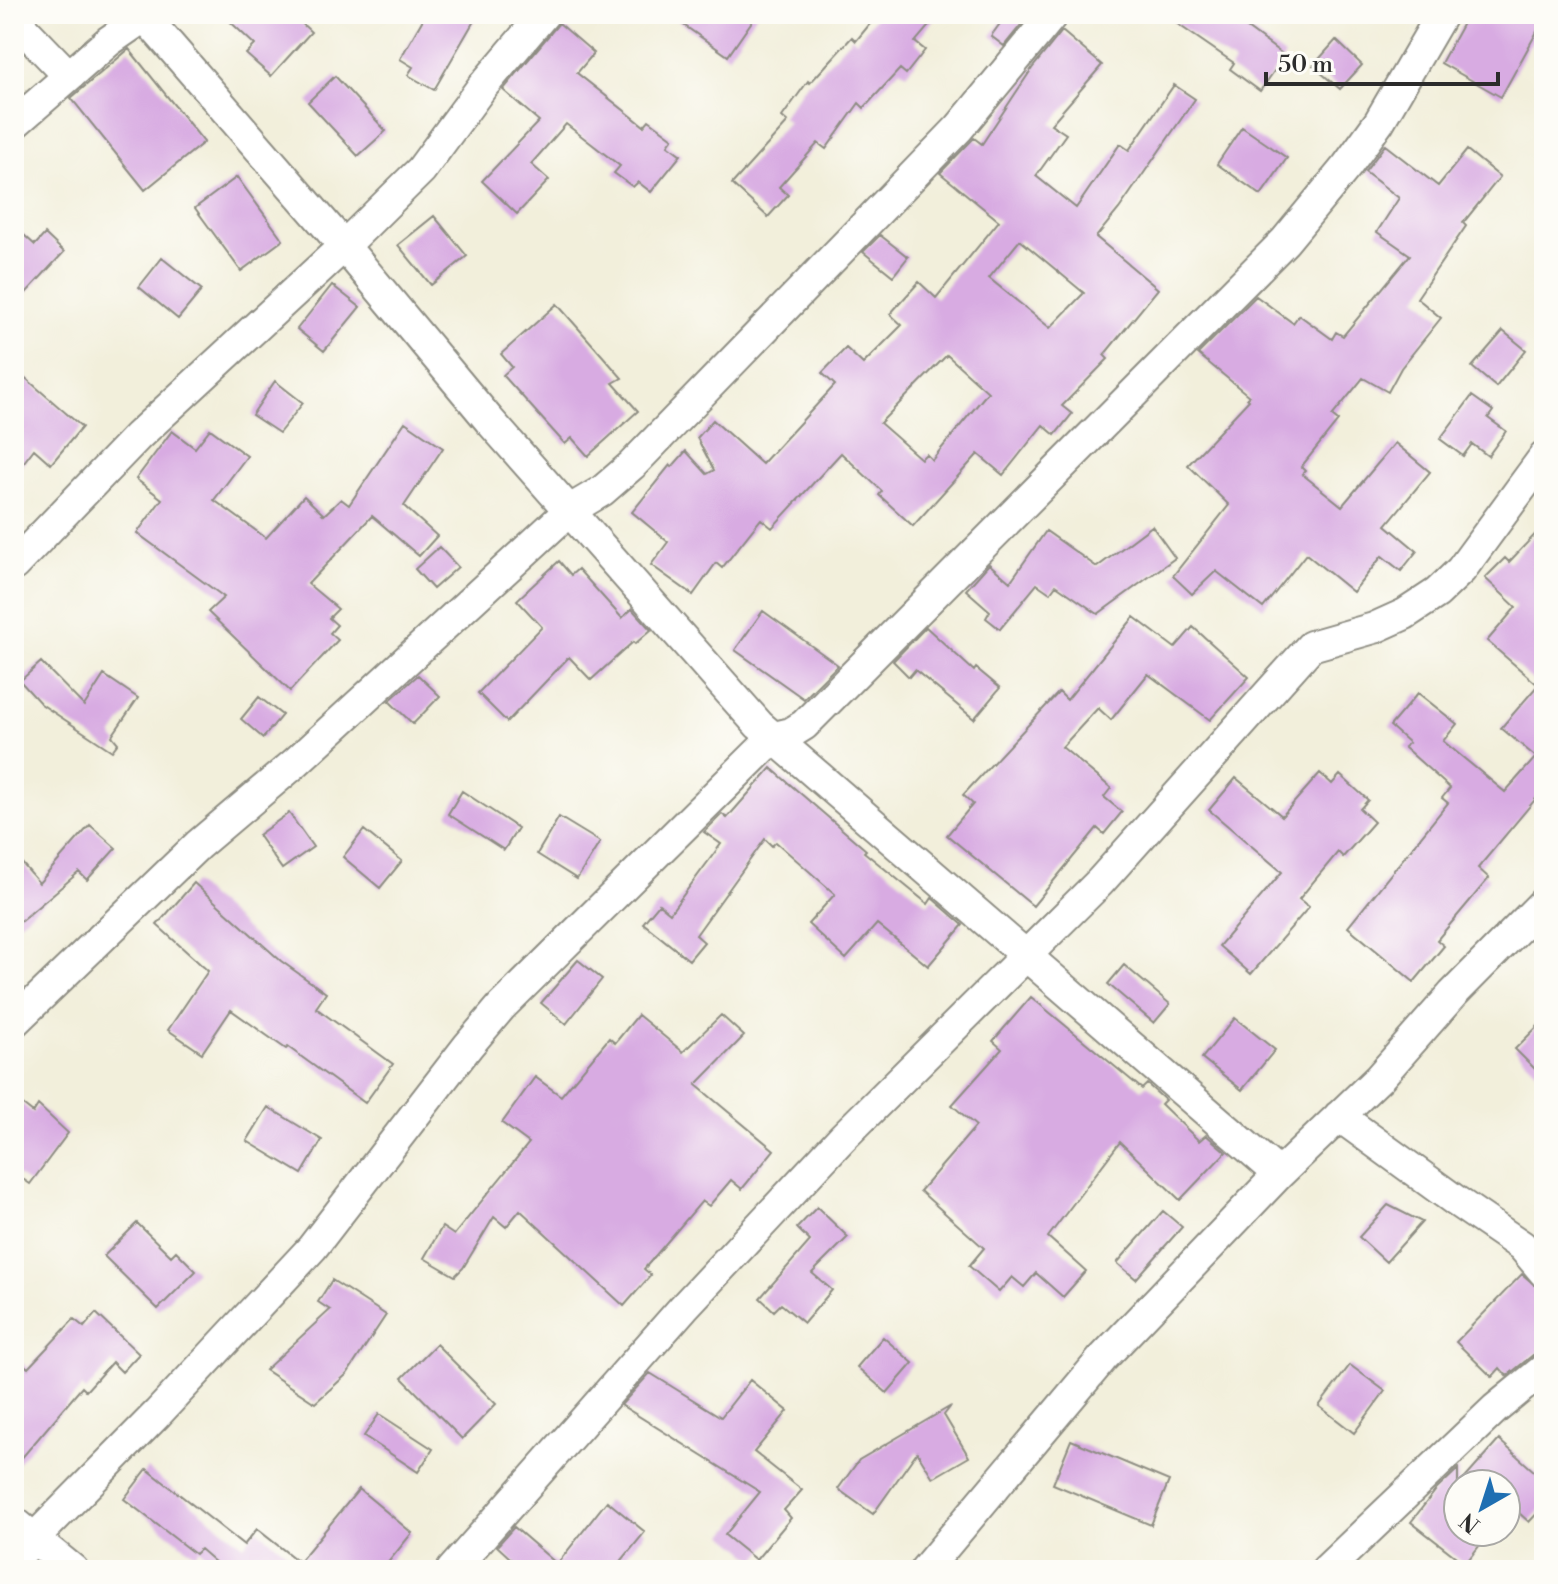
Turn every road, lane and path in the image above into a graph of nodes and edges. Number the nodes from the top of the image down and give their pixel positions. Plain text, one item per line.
1 (544, 14) edge
2 (1053, 14) edge
3 (1442, 14) edge
4 (146, 15) edge
5 (14, 19) edge
6 (69, 76) junction
7 (14, 124) edge
8 (344, 246) junction
9 (1544, 457) edge
10 (570, 510) junction
11 (14, 565) edge
12 (774, 737) junction
13 (1544, 902) edge
14 (1027, 957) junction
15 (14, 1022) edge
16 (1339, 1116) junction
17 (1279, 1174) junction
18 (1544, 1272) edge
19 (1544, 1369) edge
20 (21, 1540) edge
21 (73, 1570) edge
22 (452, 1570) edge
23 (925, 1570) edge
24 (1326, 1570) edge

1 - 8 street
2 - 10 street
3 - 12 street
4 - 6 street
4 - 8 street
5 - 6 street
6 - 7 street
8 - 10 street
8 - 11 street
9 - 14 street
10 - 12 street
10 - 15 street
12 - 14 street
12 - 20 street
13 - 16 street
14 - 17 street
14 - 22 street
16 - 17 street
16 - 18 street
17 - 23 street
19 - 24 street
20 - 21 street

